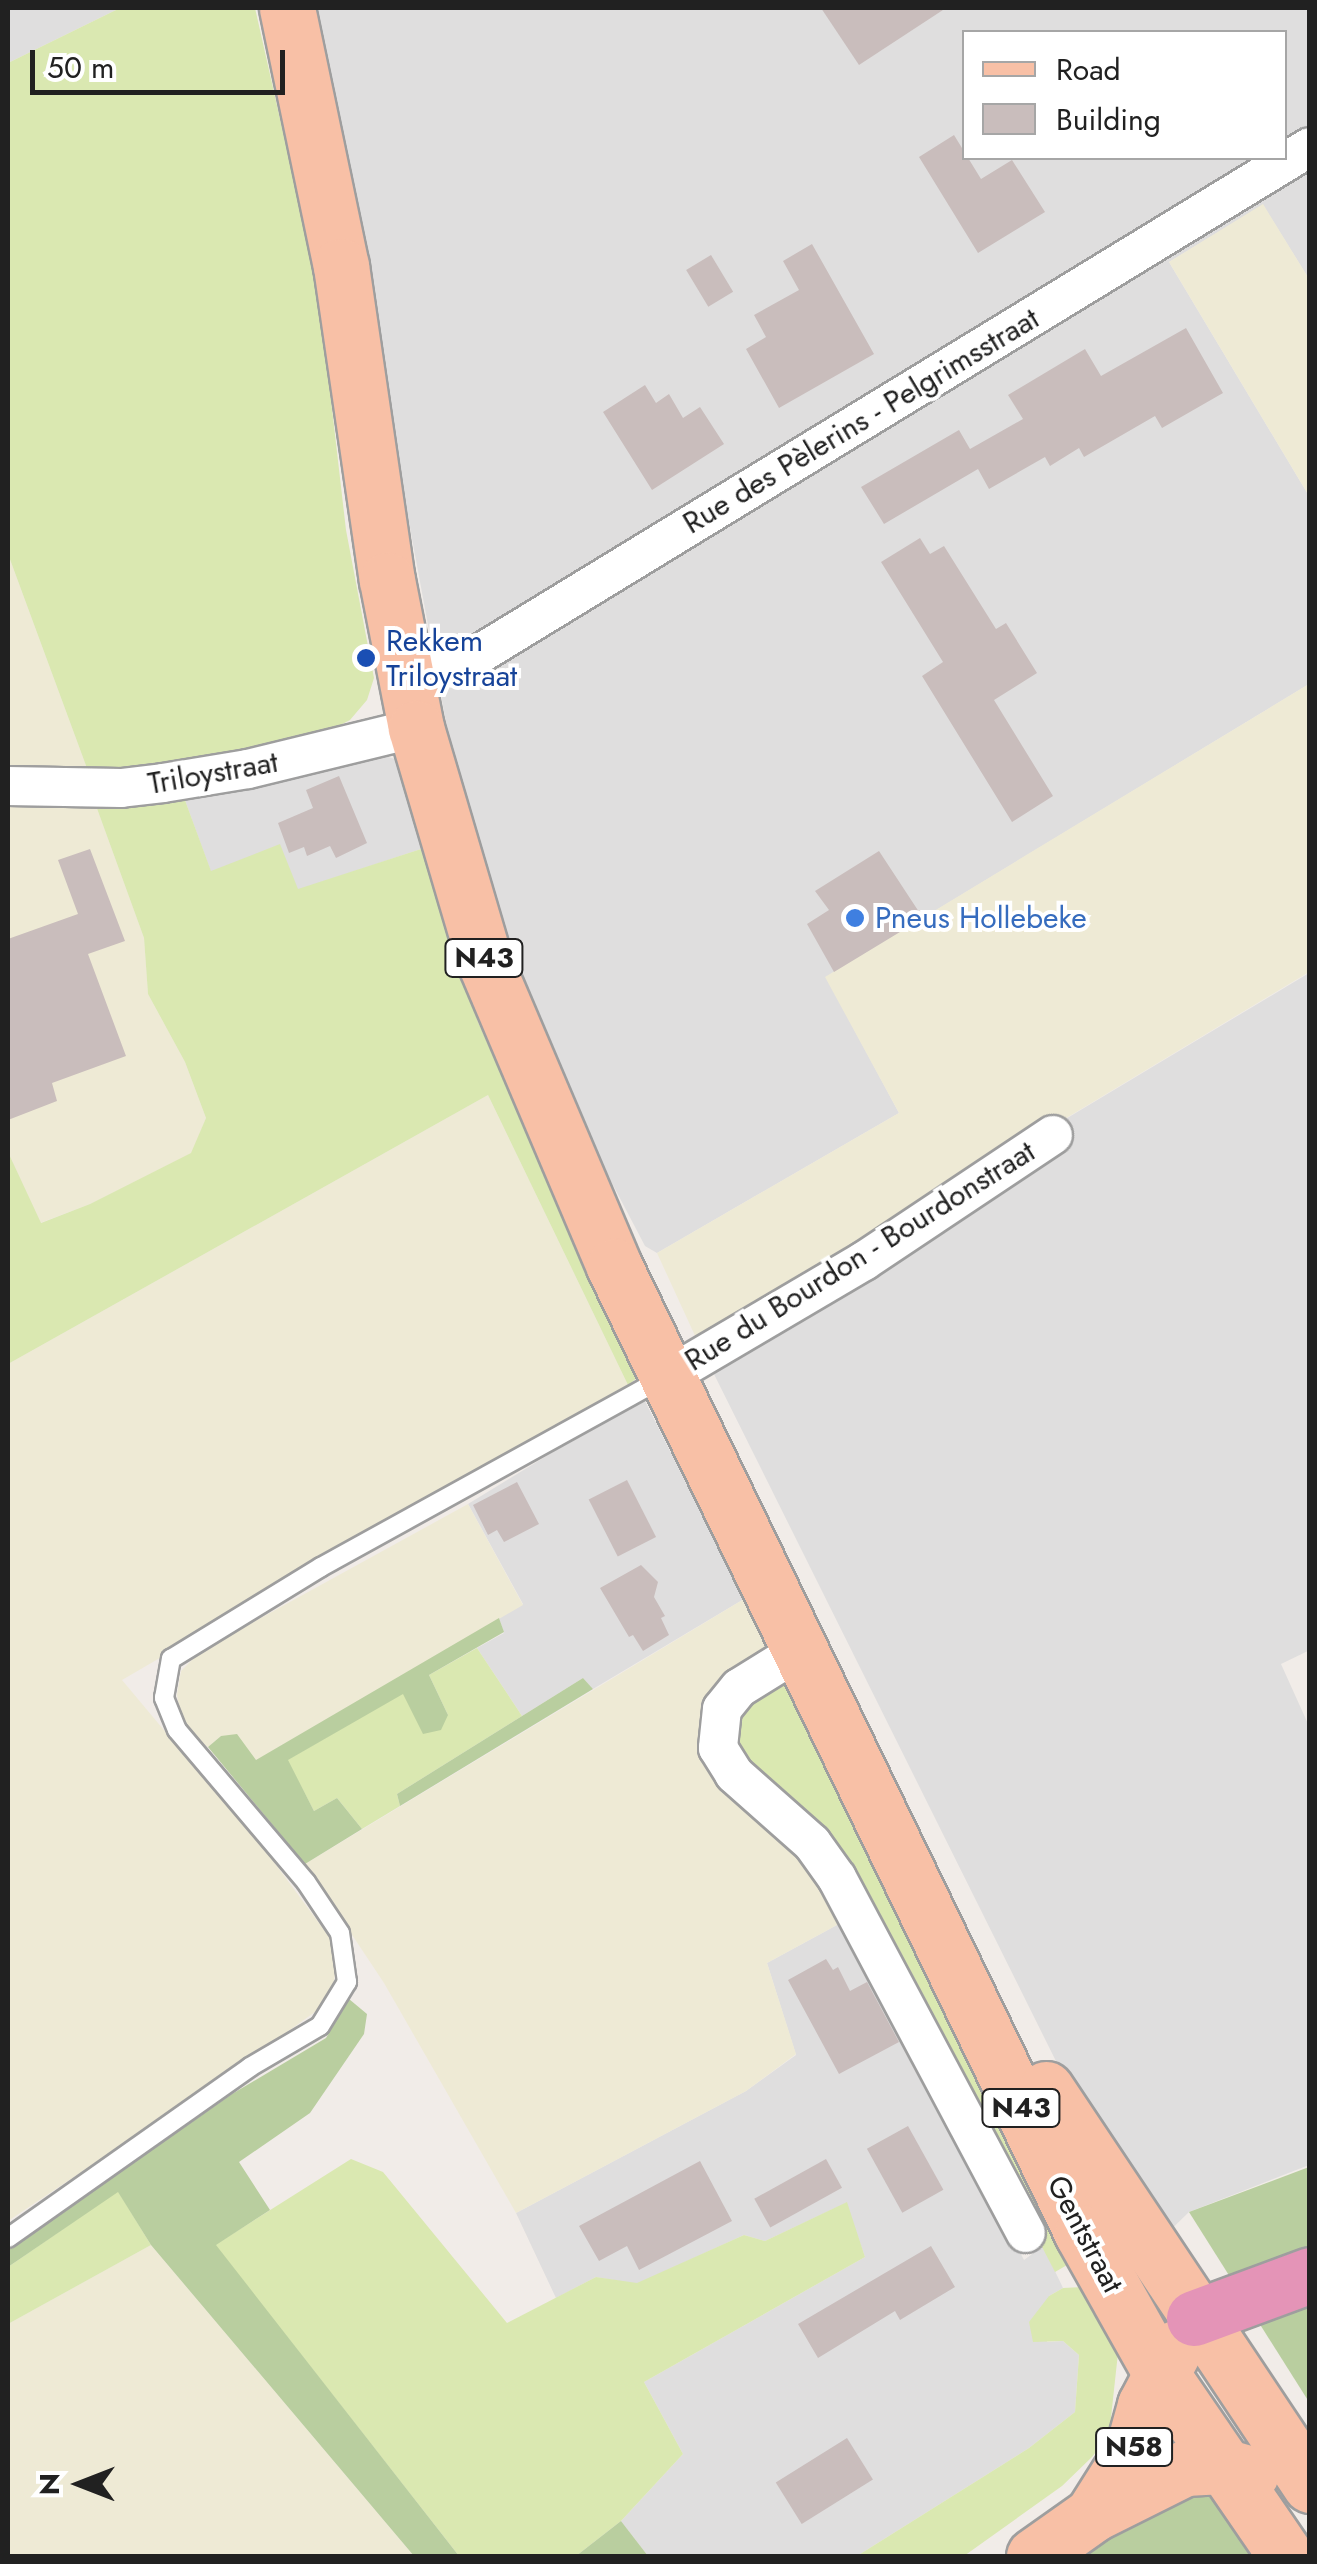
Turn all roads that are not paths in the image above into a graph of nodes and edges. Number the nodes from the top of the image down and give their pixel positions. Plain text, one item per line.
1 (288, 8) edge
2 (1310, 147) edge
3 (410, 702) junction
4 (8, 786) edge
5 (1052, 1135) dead end
6 (667, 1377) junction
7 (802, 1649) junction
8 (894, 1838) junction
9 (1026, 2233) dead end
10 (8, 2238) edge
11 (1310, 2275) edge
12 (1194, 2318) junction
13 (1160, 2372) junction
14 (1276, 2485) edge
15 (1093, 2514) junction
16 (1034, 2556) edge
17 (1286, 2556) edge

1 - 3 main road, N43
2 - 3 street, Rue des Pèlerins - Pelgrimsstraat
3 - 4 street, Triloystraat
3 - 6 main road, N43
5 - 6 street, Rue du Bourdon - Bourdonstraat
6 - 7 main road, N43
6 - 10 lane
7 - 8 main road, N43
7 - 9 street, Gentstraat
8 - 12 main road, N43
8 - 13 main road, Gentstraat / N43
11 - 12 highway
12 - 13 main road, N58
12 - 14 main road, N43
13 - 14 main road, Gentstraat / N43
13 - 15 main road, N58
14 - 15 main road
14 - 17 main road, Gentstraat / N43
15 - 16 main road, N58

